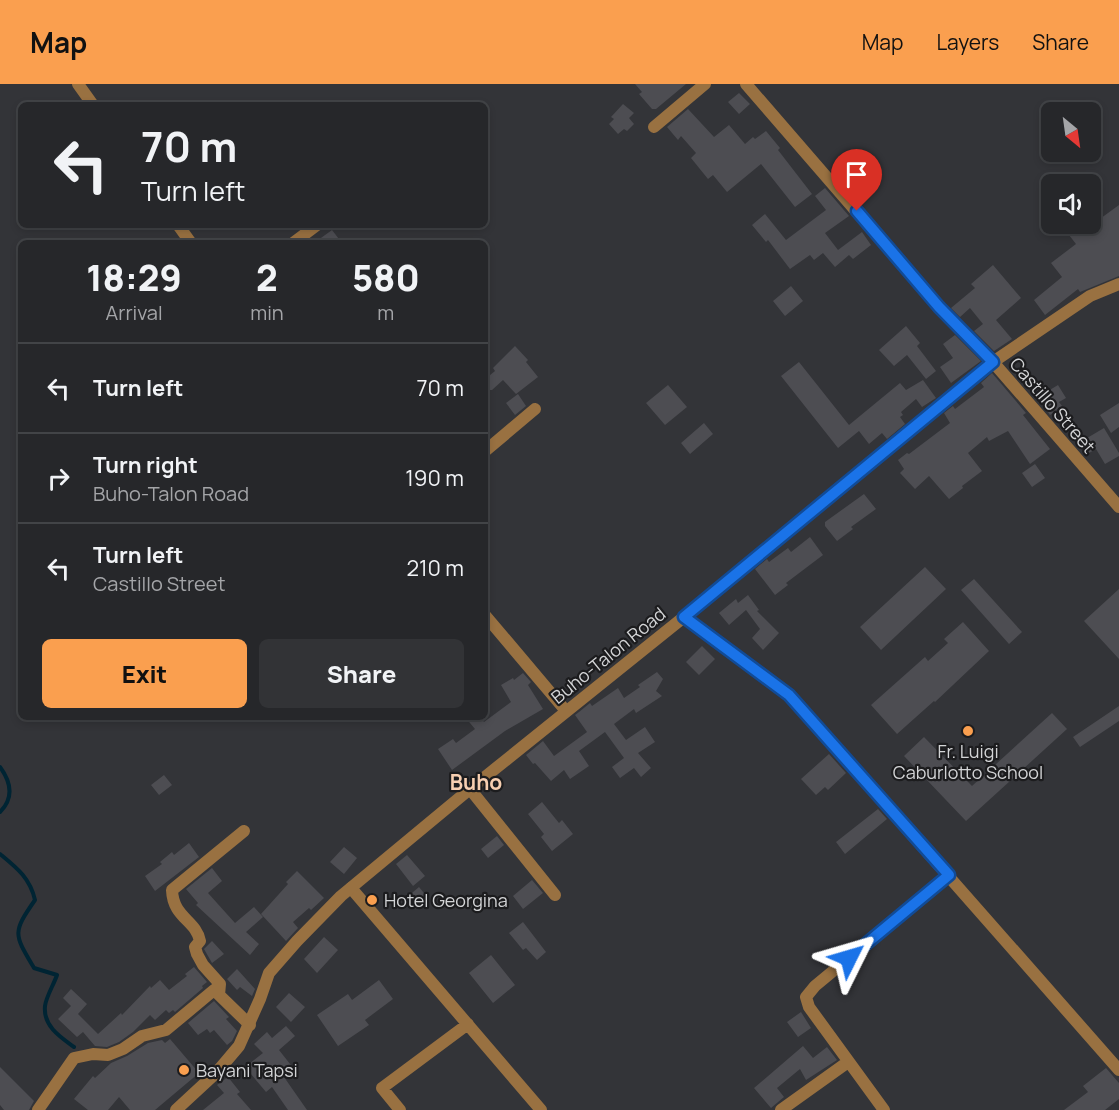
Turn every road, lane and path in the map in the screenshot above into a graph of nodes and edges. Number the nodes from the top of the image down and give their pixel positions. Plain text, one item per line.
1 (78, 84) edge
2 (705, 84) edge
3 (746, 84) edge
4 (91, 102) edge
5 (654, 126) dead end
6 (313, 228) edge
7 (297, 240) edge
8 (1119, 284) edge
9 (993, 362) junction
10 (535, 409) dead end
11 (488, 449) edge
12 (1119, 507) edge
13 (684, 617) junction
14 (488, 619) edge
15 (566, 711) junction
16 (470, 789) junction
17 (244, 831) dead end
18 (949, 875) junction
19 (351, 888) junction
20 (555, 895) dead end
21 (219, 995) junction
22 (250, 1024) junction
23 (468, 1024) junction
24 (848, 1062) junction
25 (1119, 1070) edge
26 (39, 1110) edge
27 (177, 1110) edge
28 (400, 1110) edge
29 (541, 1110) edge
30 (781, 1110) edge
31 (884, 1110) edge

1 - 4 street
2 - 5 street
3 - 9 street, Castillo Street
6 - 7 street
8 - 9 street, Buho-Talon Road
9 - 12 street, Castillo Street
9 - 13 street, Buho-Talon Road
10 - 11 street
13 - 15 street, Buho-Talon Road
13 - 18 street
14 - 15 street
15 - 16 street, Buho-Talon Road
16 - 19 street, Buho-Talon Road
16 - 20 street
17 - 21 street
18 - 24 street
18 - 25 street
19 - 22 street, Buho-Talon Road
19 - 23 street
21 - 22 street
21 - 26 street
22 - 27 street, Buho-Talon Road
23 - 28 street
23 - 29 street
24 - 30 street
24 - 31 street

